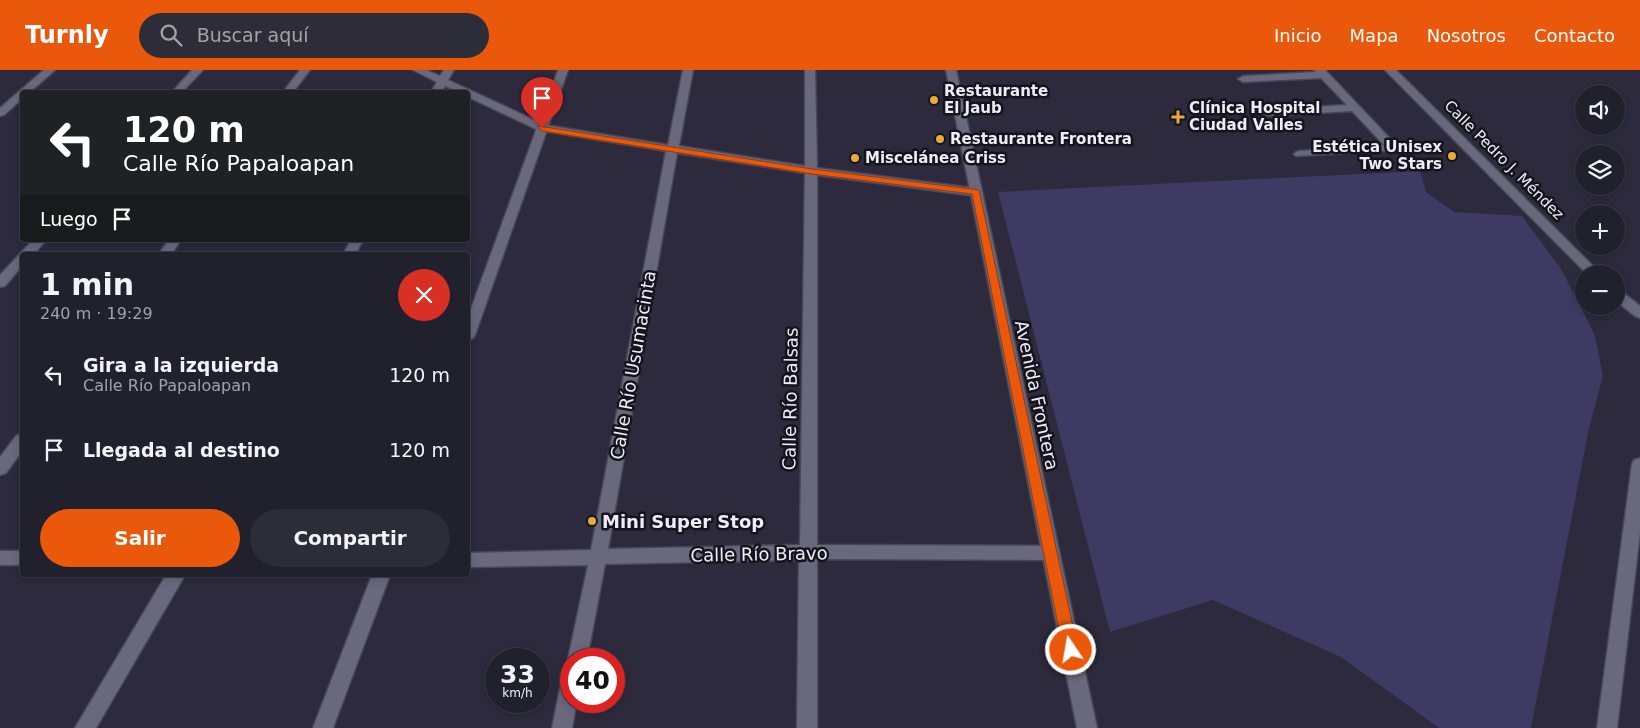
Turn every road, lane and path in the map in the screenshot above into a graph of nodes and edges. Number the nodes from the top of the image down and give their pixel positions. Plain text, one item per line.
1 (50, 70) edge
2 (198, 70) edge
3 (305, 70) edge
4 (418, 70) edge
5 (449, 70) edge
6 (563, 70) edge
7 (688, 70) edge
8 (810, 70) edge
9 (951, 70) edge
10 (1390, 70) edge
11 (1322, 72) edge
12 (1243, 79) dead end
13 (442, 81) junction
14 (27, 90) edge
15 (179, 90) edge
16 (290, 90) edge
17 (437, 90) edge
18 (461, 90) edge
19 (470, 94) edge
20 (20, 96) edge
21 (1355, 108) junction
22 (0, 113) edge
23 (1266, 113) dead end
24 (542, 128) junction
25 (672, 150) junction
26 (1300, 154) dead end
27 (812, 171) junction
28 (976, 192) junction
29 (38, 242) edge
30 (29, 252) edge
31 (20, 260) edge
32 (1586, 265) edge
33 (0, 283) edge
34 (1625, 301) edge
35 (1640, 313) edge
36 (470, 329) edge
37 (20, 443) edge
38 (1640, 464) edge
39 (0, 469) edge
40 (807, 552) junction
41 (1050, 553) junction
42 (0, 558) edge
43 (20, 558) edge
44 (599, 558) junction
45 (470, 560) edge
46 (175, 577) edge
47 (380, 577) edge
48 (579, 648) edge
49 (565, 713) edge
50 (85, 728) edge
51 (323, 728) edge
52 (562, 728) edge
53 (807, 728) edge
54 (1087, 728) edge
55 (1607, 728) edge

1 - 14 street
2 - 15 street
3 - 16 street
4 - 13 street
5 - 13 street
6 - 24 street
7 - 25 street, Calle Río Usumacinta
8 - 27 street, Calle Río Balsas
9 - 28 street, Avenida Frontera
10 - 32 street, Calle Pedro J. Méndez
11 - 12 street
11 - 21 street
13 - 17 street
13 - 18 street
19 - 24 street
20 - 22 street
21 - 23 street
21 - 26 street
24 - 25 street
24 - 36 street
25 - 27 street
25 - 44 street, Calle Río Usumacinta
27 - 28 street
27 - 40 street, Calle Río Balsas
28 - 41 street, Avenida Frontera
29 - 30 street
31 - 33 street
34 - 35 street
37 - 39 street
38 - 55 street
40 - 41 street, Calle Río Bravo
40 - 44 street, Calle Río Bravo
40 - 53 street, Calle Río Balsas
41 - 54 street, Avenida Frontera
42 - 43 street
44 - 45 street, Calle Río Bravo
44 - 48 street, Calle Río Usumacinta
46 - 50 street
47 - 51 street
49 - 52 street

